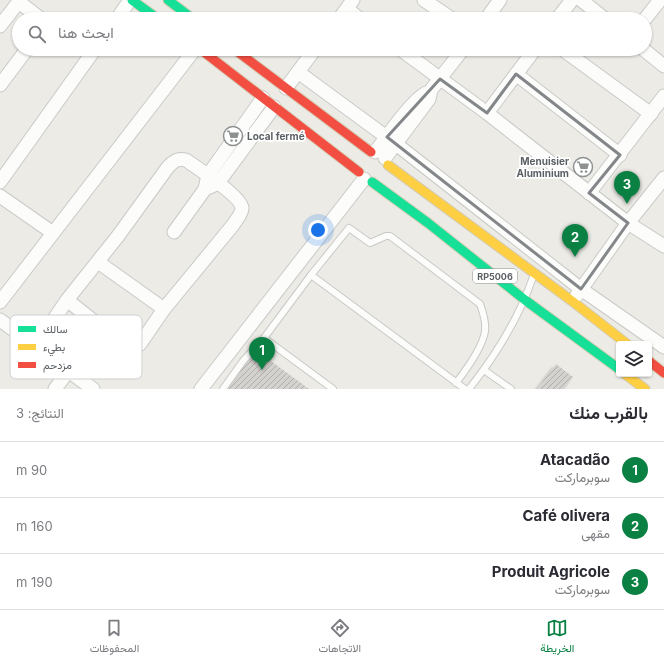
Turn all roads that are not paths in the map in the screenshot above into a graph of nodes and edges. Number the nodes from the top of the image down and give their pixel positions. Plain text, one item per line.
1 (131, 0) edge
2 (168, 0) edge
3 (424, 0) edge
4 (500, 0) edge
5 (572, 0) edge
6 (581, 0) edge
7 (660, 0) edge
8 (20, 1) edge
9 (33, 12) edge
10 (122, 12) edge
11 (148, 12) edge
12 (184, 12) edge
13 (442, 12) edge
14 (491, 12) edge
15 (563, 12) edge
16 (596, 12) edge
17 (651, 12) edge
18 (0, 26) edge
19 (22, 56) edge
20 (86, 56) edge
21 (190, 56) edge
22 (209, 56) edge
23 (243, 56) edge
24 (311, 56) edge
25 (409, 56) edge
26 (458, 56) edge
27 (530, 56) edge
28 (572, 56) edge
29 (651, 56) edge
30 (664, 66) edge
31 (298, 72) junction
32 (516, 74) junction
33 (440, 79) junction
34 (0, 85) edge
35 (286, 88) junction
36 (664, 96) edge
37 (263, 98) junction
38 (274, 107) junction
39 (487, 113) junction
40 (651, 114) junction
41 (391, 141) junction
42 (620, 154) junction
43 (380, 157) junction
44 (365, 177) junction
45 (664, 178) edge
46 (213, 179) junction
47 (0, 182) edge
48 (589, 193) junction
49 (0, 196) edge
50 (628, 223) junction
51 (174, 232) dead end
52 (53, 233) junction
53 (664, 246) edge
54 (98, 262) junction
55 (535, 274) junction
56 (311, 275) junction
57 (581, 289) junction
58 (67, 300) junction
59 (525, 300) junction
60 (572, 301) junction
61 (0, 302) edge
62 (164, 309) junction
63 (57, 315) edge
64 (85, 315) edge
65 (0, 320) edge
66 (10, 327) edge
67 (264, 338) junction
68 (142, 341) edge
69 (623, 341) edge
70 (664, 347) edge
71 (652, 363) edge
72 (616, 367) edge
73 (484, 370) junction
74 (664, 373) edge
75 (629, 377) edge
76 (62, 379) edge
77 (81, 379) edge
78 (456, 383) junction
79 (54, 389) edge
80 (94, 389) edge
81 (201, 389) edge
82 (223, 389) edge
83 (333, 389) edge
84 (465, 389) edge
85 (469, 389) edge
86 (511, 389) edge
87 (645, 389) edge

1 - 10 street
1 - 11 main road
2 - 12 main road
3 - 13 street
4 - 14 street
5 - 15 street
6 - 16 street
7 - 17 street
8 - 9 street
8 - 18 street
19 - 34 street
20 - 47 street
21 - 52 street
22 - 37 main road, RP5006
23 - 35 main road, RP5006
24 - 31 street
25 - 33 street
26 - 33 street
27 - 32 street
28 - 40 street
29 - 30 street
31 - 35 street
31 - 41 street
32 - 39 street
32 - 42 street
33 - 39 street
33 - 41 street
35 - 43 main road, RP5006
36 - 40 street
37 - 38 main road, RP5006
37 - 46 street
38 - 44 main road, RP5006
38 - 46 street
39 - 48 street
40 - 42 street
41 - 43 street
41 - 57 street
42 - 48 street
43 - 44 main road
43 - 44 main road
43 - 55 main road, RP5006
44 - 59 main road, RP5006
44 - 81 street
45 - 50 street
46 - 51 street
46 - 54 street
46 - 62 street
48 - 50 street
49 - 52 street
50 - 53 street
50 - 57 street
52 - 61 street
54 - 58 street
54 - 62 street
55 - 59 lane
55 - 60 main road, RP5006
56 - 67 lane
56 - 78 lane
56 - 78 lane
57 - 60 street
57 - 70 street
58 - 63 street
58 - 64 street
59 - 72 main road, RP5006
59 - 73 lane
60 - 69 main road, RP5006
62 - 68 street
65 - 66 street
67 - 82 lane
67 - 83 lane
71 - 74 main road
73 - 85 lane
73 - 86 lane
75 - 87 main road
76 - 79 street
77 - 80 street
78 - 84 lane

